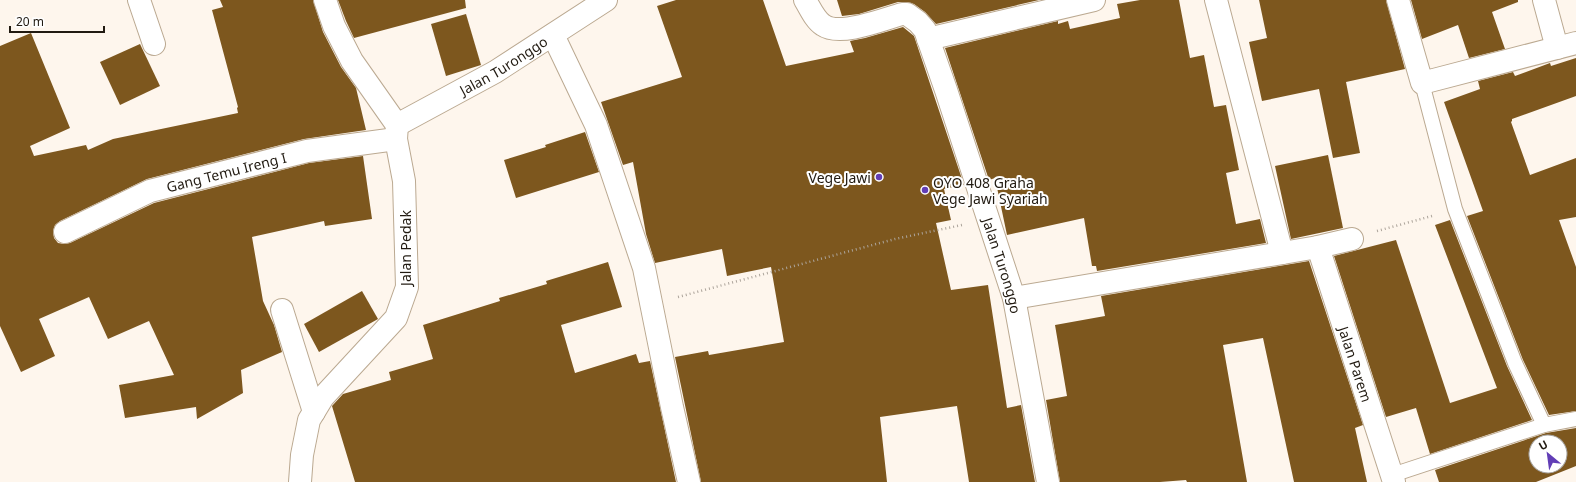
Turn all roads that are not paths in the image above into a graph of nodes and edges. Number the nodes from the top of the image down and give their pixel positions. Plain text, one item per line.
1 (139, 0) edge
2 (325, 0) edge
3 (606, 0) edge
4 (805, 0) edge
5 (1094, 0) edge
6 (1216, 0) edge
7 (1398, 0) edge
8 (1544, 0) edge
9 (553, 35) junction
10 (928, 39) junction
11 (154, 44) dead end
12 (1567, 46) edge
13 (1422, 83) junction
14 (397, 132) junction
15 (65, 232) dead end
16 (1352, 239) road end
17 (1318, 246) junction
18 (1282, 253) junction
19 (1014, 298) junction
20 (282, 310) dead end
21 (314, 412) junction
22 (1576, 419) edge
23 (1544, 425) junction
24 (1393, 478) edge
25 (300, 482) edge
26 (689, 482) edge
27 (1048, 482) edge

1 - 11 street
2 - 14 street, Jalan Pedak
3 - 9 street, Jalan Turonggo
4 - 10 street, Jalan Turonggo
5 - 10 street
6 - 18 street
7 - 13 street
8 - 12 street
9 - 14 street, Jalan Turonggo
9 - 26 street
10 - 19 street, Jalan Turonggo
12 - 13 street
13 - 23 lane
14 - 15 street, Gang Temu Ireng I
14 - 21 street, Jalan Pedak
16 - 17 street
17 - 18 street
17 - 24 street, Jalan Parem
18 - 19 street
19 - 27 street, Jalan Turonggo
20 - 21 street
21 - 25 street, Jalan Pedak
22 - 23 lane
23 - 24 lane

